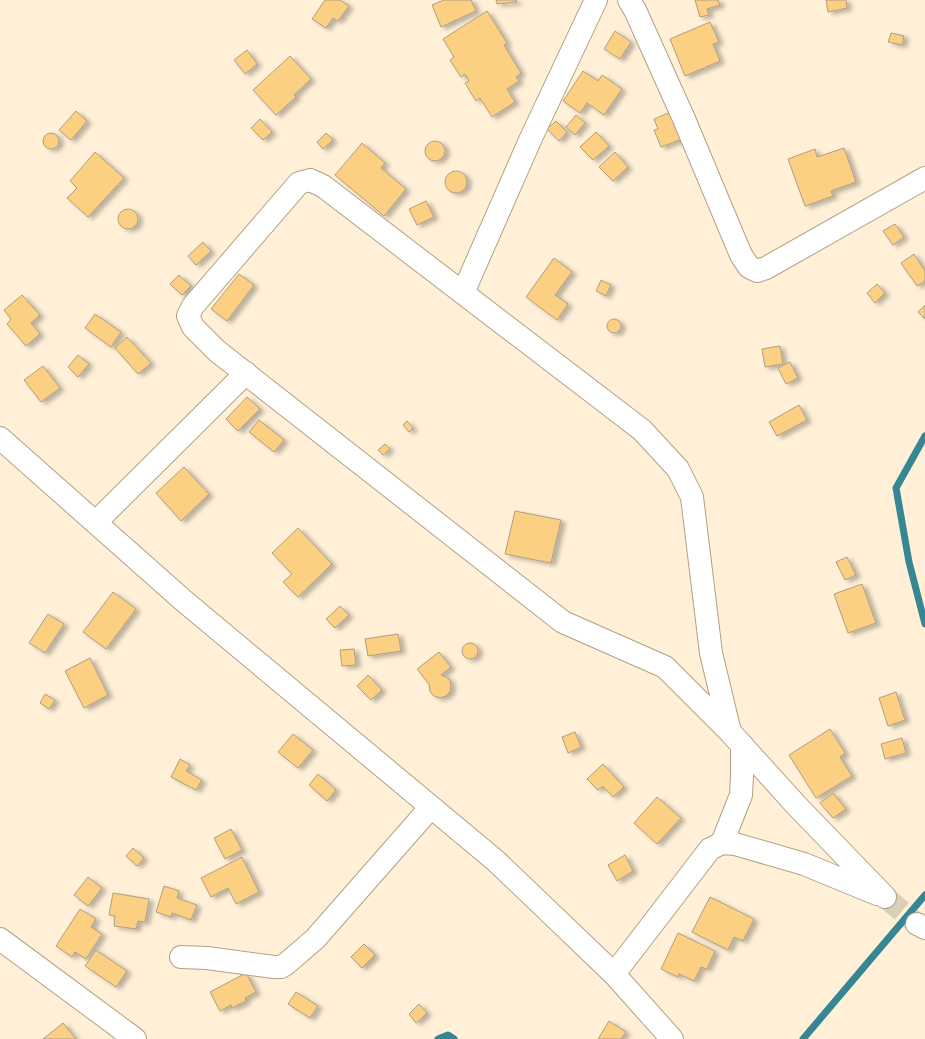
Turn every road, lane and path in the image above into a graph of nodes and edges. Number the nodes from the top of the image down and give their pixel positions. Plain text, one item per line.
1 (596, 0) edge
2 (637, 3) edge
3 (925, 178) edge
4 (463, 293) junction
5 (246, 373) junction
6 (0, 438) edge
7 (96, 522) junction
8 (736, 738) junction
9 (431, 806) junction
10 (722, 843) junction
11 (0, 939) edge
12 (181, 957) dead end
13 (614, 974) junction
14 (135, 1039) edge
15 (672, 1039) edge

1 - 4 street
2 - 3 street
4 - 5 street
4 - 8 street
5 - 7 street
5 - 8 street
6 - 7 street
7 - 9 street
8 - 10 street
8 - 10 street
9 - 12 street
9 - 13 street
10 - 13 street
11 - 14 street
13 - 15 street

